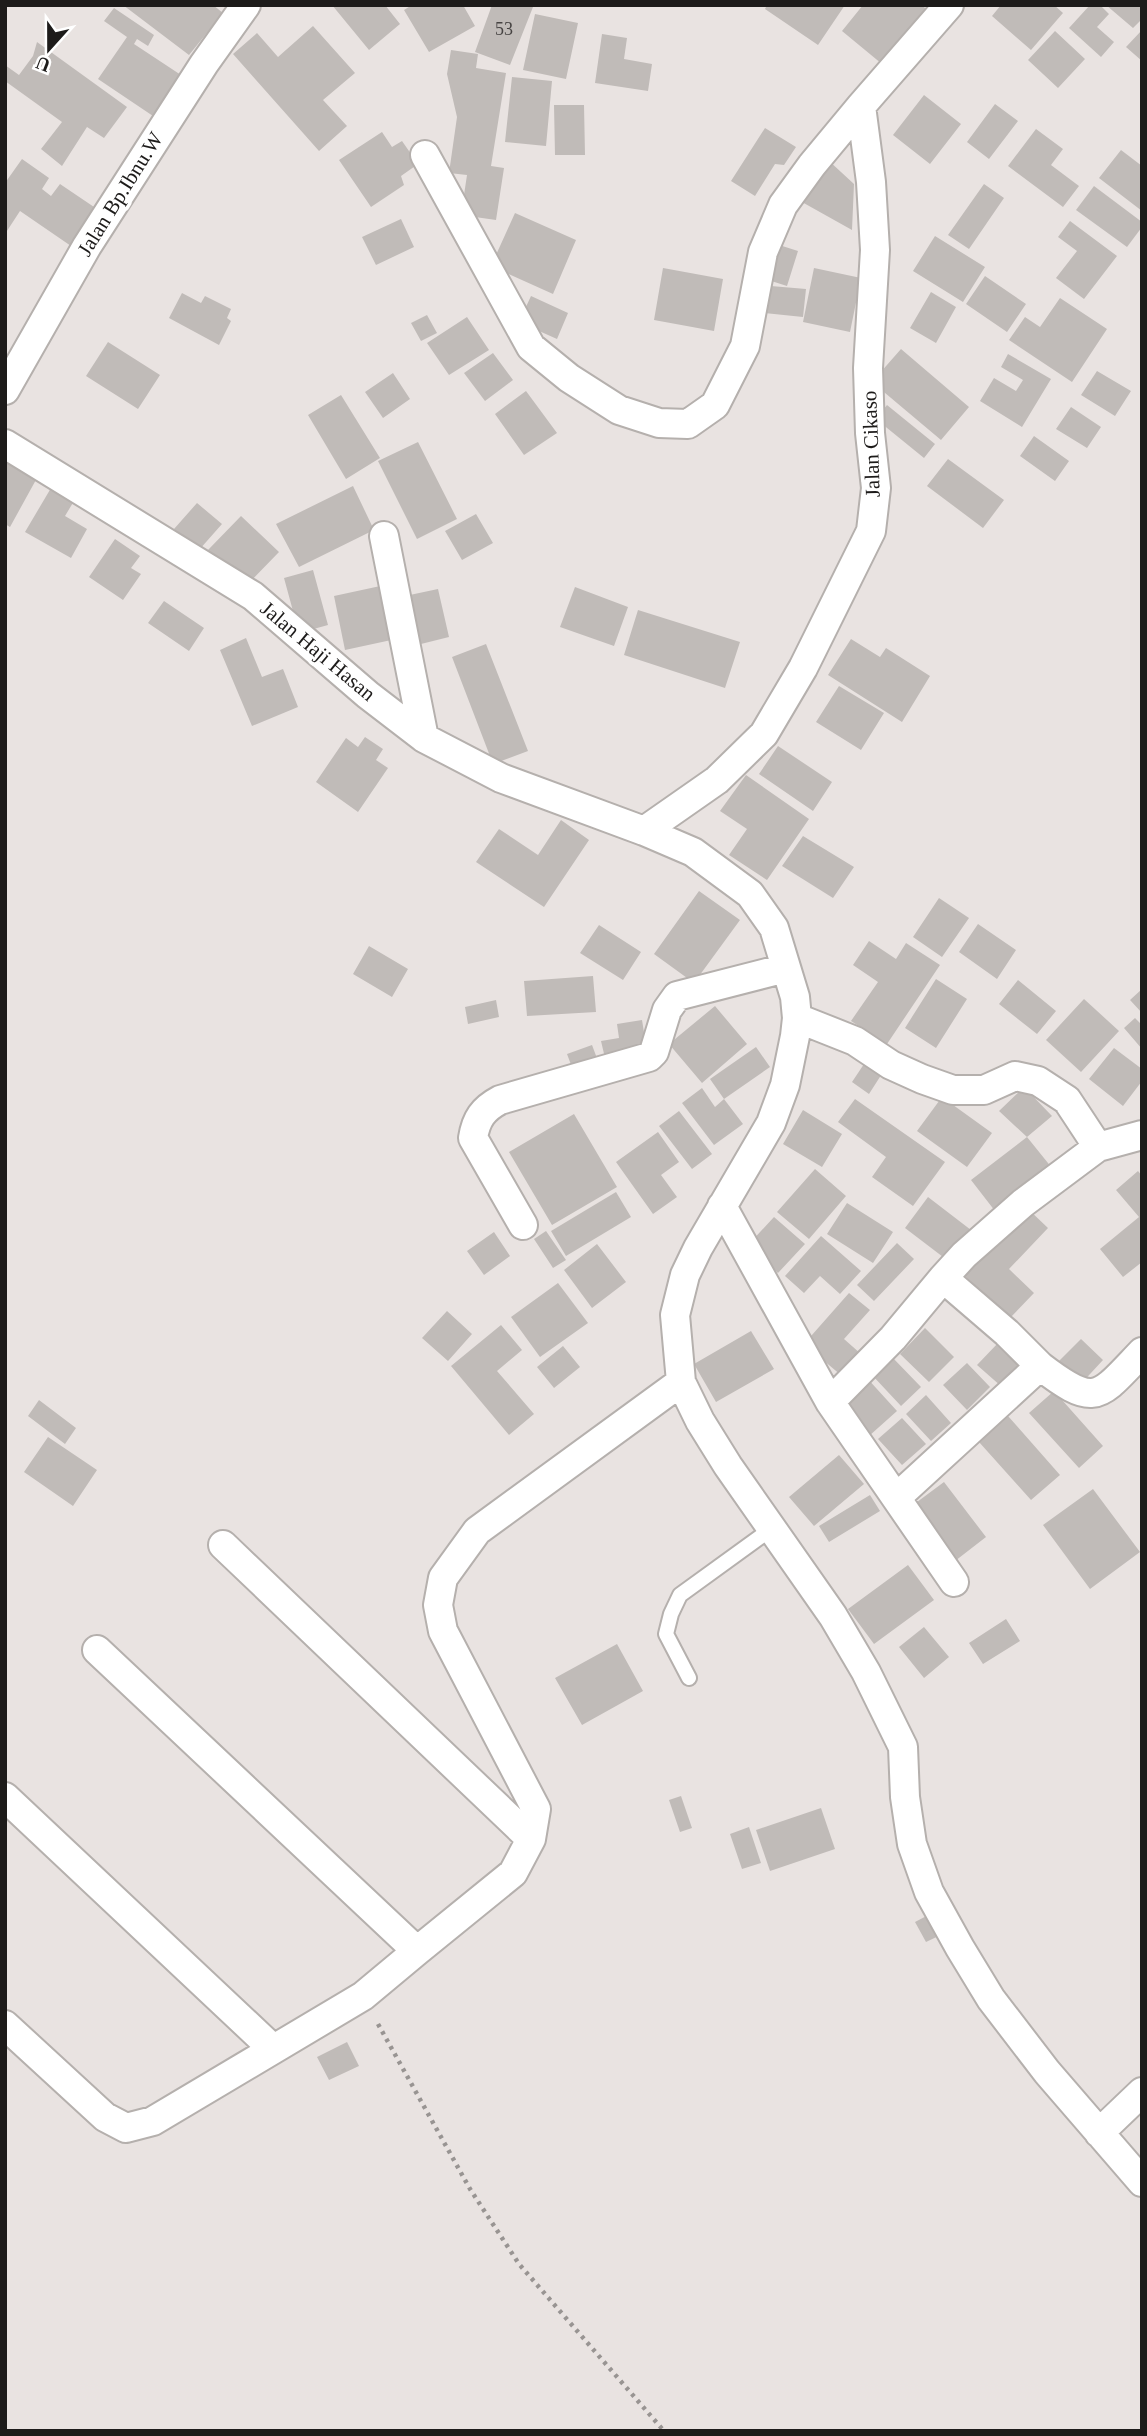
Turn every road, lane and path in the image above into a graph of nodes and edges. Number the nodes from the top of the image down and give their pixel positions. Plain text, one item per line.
1 (246, 5) edge
2 (949, 5) edge
3 (861, 106) junction
4 (425, 155) dead end
5 (5, 390) edge
6 (5, 444) edge
7 (384, 536) dead end
8 (425, 738) junction
9 (644, 831) junction
10 (786, 968) junction
11 (797, 1018) junction
12 (1142, 1135) edge
13 (1098, 1147) junction
14 (722, 1206) junction
15 (523, 1225) dead end
16 (943, 1278) junction
17 (1142, 1352) edge
18 (1040, 1366) junction
19 (681, 1382) junction
20 (830, 1402) junction
21 (896, 1498) junction
22 (771, 1529) junction
23 (223, 1545) dead end
24 (954, 1582) dead end
25 (97, 1650) dead end
26 (689, 1678) dead end
27 (5, 1797) edge
28 (531, 1839) junction
29 (417, 1951) junction
30 (362, 1996) junction
31 (5, 2025) edge
32 (272, 2048) junction
33 (1142, 2092) edge
34 (1099, 2133) junction
35 (1142, 2182) edge
36 (664, 2431) edge

1 - 5 street, Jalan Bp.Ibnu.W
2 - 3 street
3 - 4 street
3 - 9 street, Jalan Cikaso
6 - 8 street, Jalan Haji Hasan
7 - 8 street
8 - 9 street, Jalan Haji Hasan
9 - 10 street, Jalan Haji Hasan
10 - 11 street, Jalan Haji Hasan
10 - 15 street
11 - 13 street
11 - 14 street
12 - 13 street
13 - 16 street
14 - 19 street
14 - 20 street
16 - 18 street
16 - 20 street
17 - 18 street
18 - 21 street
19 - 22 street
19 - 28 street
20 - 21 street
21 - 24 street
22 - 26 lane
22 - 34 street
23 - 28 street
25 - 29 street
27 - 32 street
28 - 29 street
29 - 30 street
30 - 32 street
30 - 36 path
31 - 32 street
33 - 34 street
34 - 35 street

